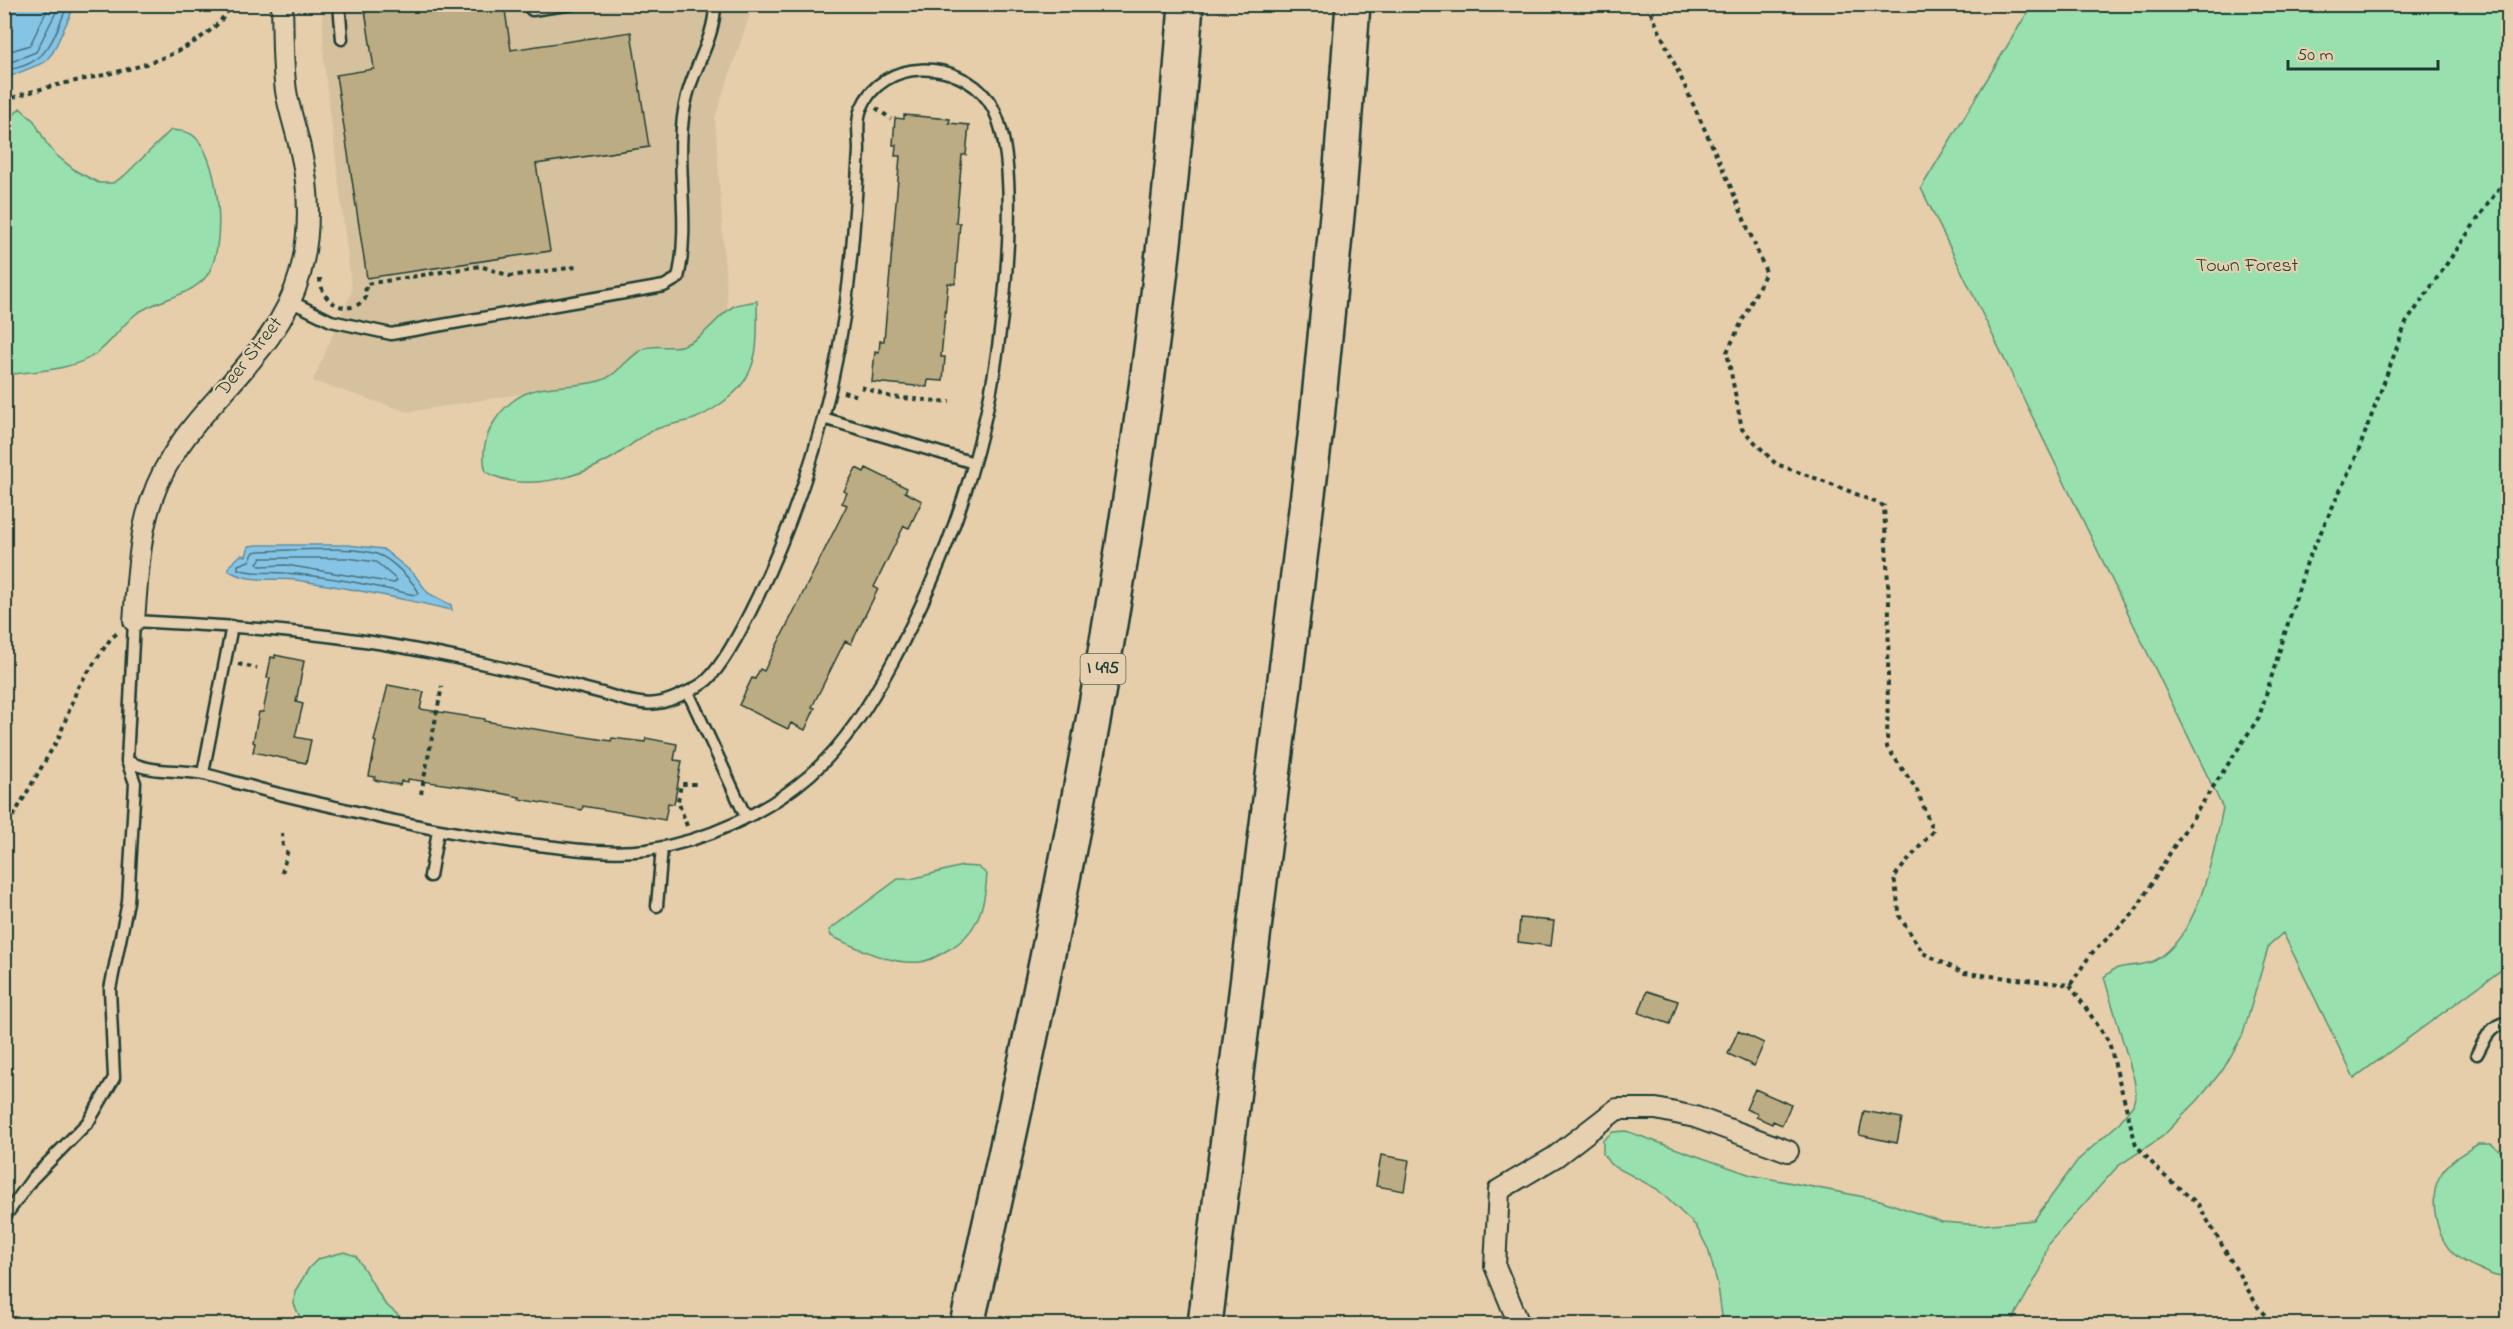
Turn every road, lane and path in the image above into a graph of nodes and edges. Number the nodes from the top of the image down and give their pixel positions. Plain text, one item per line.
1 (233, 4) edge
2 (282, 4) edge
3 (339, 4) edge
4 (526, 4) edge
5 (573, 4) edge
6 (715, 4) edge
7 (1186, 4) edge
8 (1353, 4) edge
9 (1647, 4) edge
10 (342, 39) dead end
11 (4, 101) edge
12 (875, 108) dead end
13 (891, 118) dead end
14 (2508, 175) edge
15 (576, 267) dead end
16 (320, 268) dead end
17 (290, 301) junction
18 (861, 387) dead end
19 (839, 391) dead end
20 (859, 396) dead end
21 (950, 402) dead end
22 (823, 418) junction
23 (974, 463) junction
24 (134, 621) junction
25 (232, 626) junction
26 (442, 686) dead end
27 (688, 692) junction
28 (127, 761) junction
29 (203, 773) junction
30 (699, 784) dead end
31 (421, 794) dead end
32 (746, 817) junction
33 (688, 828) dead end
34 (438, 831) junction
35 (4, 832) edge
36 (282, 833) dead end
37 (662, 847) junction
38 (282, 873) dead end
39 (430, 876) dead end
40 (657, 906) dead end
41 (2070, 985) junction
42 (2508, 1022) edge
43 (2477, 1054) dead end
44 (1788, 1151) dead end
45 (4, 1218) edge
46 (967, 1324) edge
47 (1205, 1324) edge
48 (1519, 1324) edge
49 (2275, 1324) edge

1 - 11 path
2 - 17 street, Deer Street
3 - 10 lane
4 - 5 lane
6 - 17 lane
7 - 46 highway, I 495
8 - 47 highway
9 - 41 path
12 - 13 path
14 - 41 path
15 - 16 path
17 - 24 street, Deer Street
18 - 21 path
19 - 20 path
22 - 23 lane
22 - 23 lane
22 - 27 lane
23 - 32 lane
24 - 25 lane
24 - 28 lane
24 - 35 path
25 - 27 lane
25 - 29 lane
26 - 31 path
27 - 32 lane
28 - 29 lane
28 - 45 lane
29 - 34 lane
30 - 33 path
32 - 37 lane
34 - 37 lane
34 - 39 lane
36 - 38 path
37 - 40 lane
41 - 49 path
42 - 43 lane
44 - 48 street

